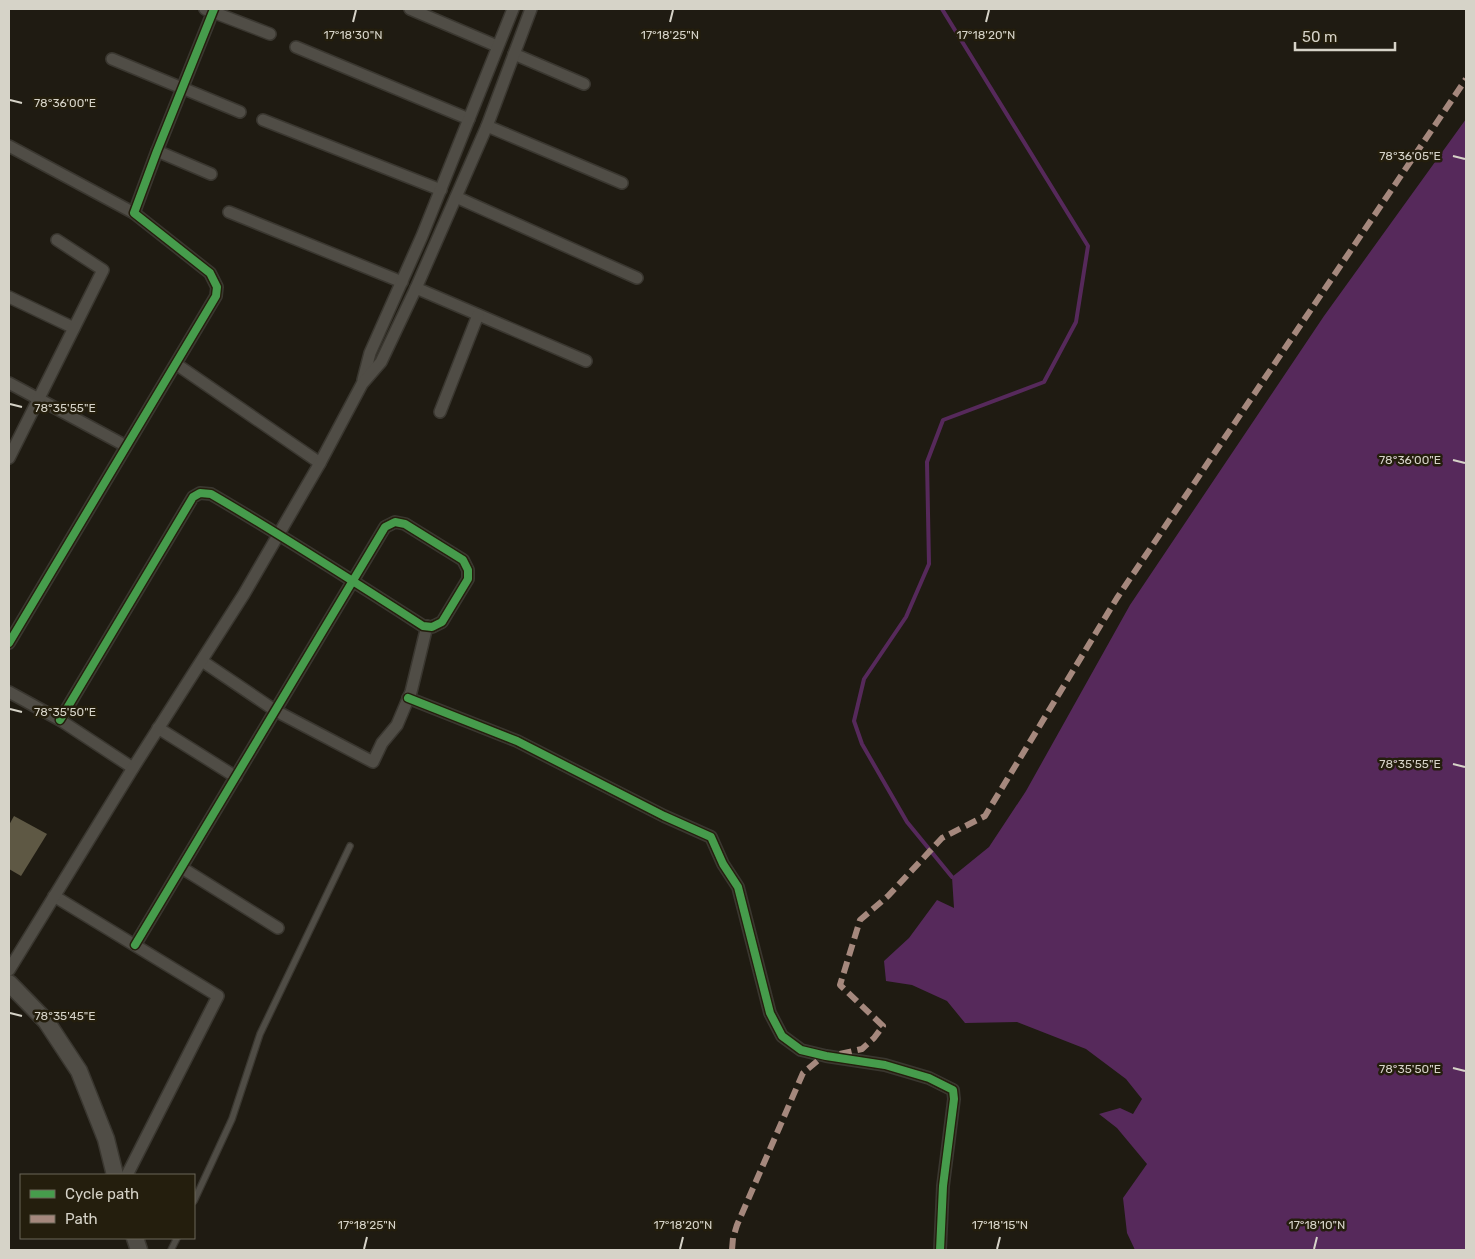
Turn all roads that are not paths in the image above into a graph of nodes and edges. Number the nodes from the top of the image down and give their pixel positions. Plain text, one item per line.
1 (410, 9) edge
2 (512, 9) edge
3 (531, 9) edge
4 (211, 10) edge
5 (270, 34) dead end
6 (497, 46) junction
7 (296, 47) dead end
8 (514, 54) junction
9 (112, 59) dead end
10 (484, 80) junction
11 (584, 84) dead end
12 (501, 87) junction
13 (183, 88) junction
14 (240, 112) dead end
15 (469, 119) junction
16 (264, 120) dead end
17 (487, 126) junction
18 (9, 146) edge
19 (157, 151) junction
20 (212, 174) dead end
21 (622, 183) dead end
22 (441, 190) junction
23 (456, 197) junction
24 (229, 212) dead end
25 (134, 213) junction
26 (422, 236) junction
27 (58, 240) dead end
28 (436, 242) junction
29 (637, 278) dead end
30 (402, 282) junction
31 (416, 288) junction
32 (9, 296) edge
33 (478, 315) junction
34 (74, 328) junction
35 (586, 362) dead end
36 (176, 364) junction
37 (9, 383) edge
38 (362, 384) junction
39 (38, 399) junction
40 (440, 412) dead end
41 (126, 446) junction
42 (9, 458) edge
43 (320, 463) junction
44 (279, 534) junction
45 (354, 581) junction
46 (427, 626) junction
47 (9, 643) edge
48 (202, 661) junction
49 (9, 692) edge
50 (408, 698) junction
51 (276, 711) junction
52 (60, 720) junction
53 (158, 728) junction
54 (133, 768) junction
55 (236, 777) junction
56 (350, 846) dead end
57 (182, 868) junction
58 (54, 896) junction
59 (278, 928) dead end
60 (135, 945) junction
61 (9, 970) edge
62 (9, 983) edge
63 (115, 1174) edge
64 (128, 1174) edge
65 (195, 1199) edge
66 (940, 1250) edge

1 - 6 street
2 - 6 street
3 - 8 street
4 - 5 street
4 - 13 street
6 - 10 street
7 - 15 street
8 - 11 street
8 - 12 street
9 - 13 street
10 - 12 street
10 - 15 street
12 - 17 street
13 - 14 street
13 - 19 street
15 - 22 street
16 - 22 street
17 - 21 street
17 - 23 street
18 - 25 street
19 - 20 street
19 - 25 street
22 - 26 street
23 - 28 street
23 - 29 street
24 - 30 street
25 - 36 street
26 - 28 street
26 - 30 street
27 - 34 street
28 - 31 street
30 - 38 street
31 - 33 street
31 - 38 street
32 - 34 street
33 - 35 street
33 - 40 street
34 - 39 street
36 - 41 street
36 - 43 street
37 - 39 street
38 - 43 street
39 - 41 street
39 - 42 street
41 - 47 street
43 - 44 street
44 - 45 street
44 - 48 street
44 - 52 street
45 - 46 street
45 - 46 street
45 - 51 street
46 - 50 street
48 - 51 street
48 - 53 street
49 - 52 street
50 - 51 street
50 - 66 street
51 - 55 street
52 - 54 street
53 - 54 street
53 - 55 street
54 - 58 street
55 - 57 street
56 - 65 lane
57 - 59 street
57 - 60 street
58 - 60 street
58 - 61 street
60 - 64 street
62 - 63 street

